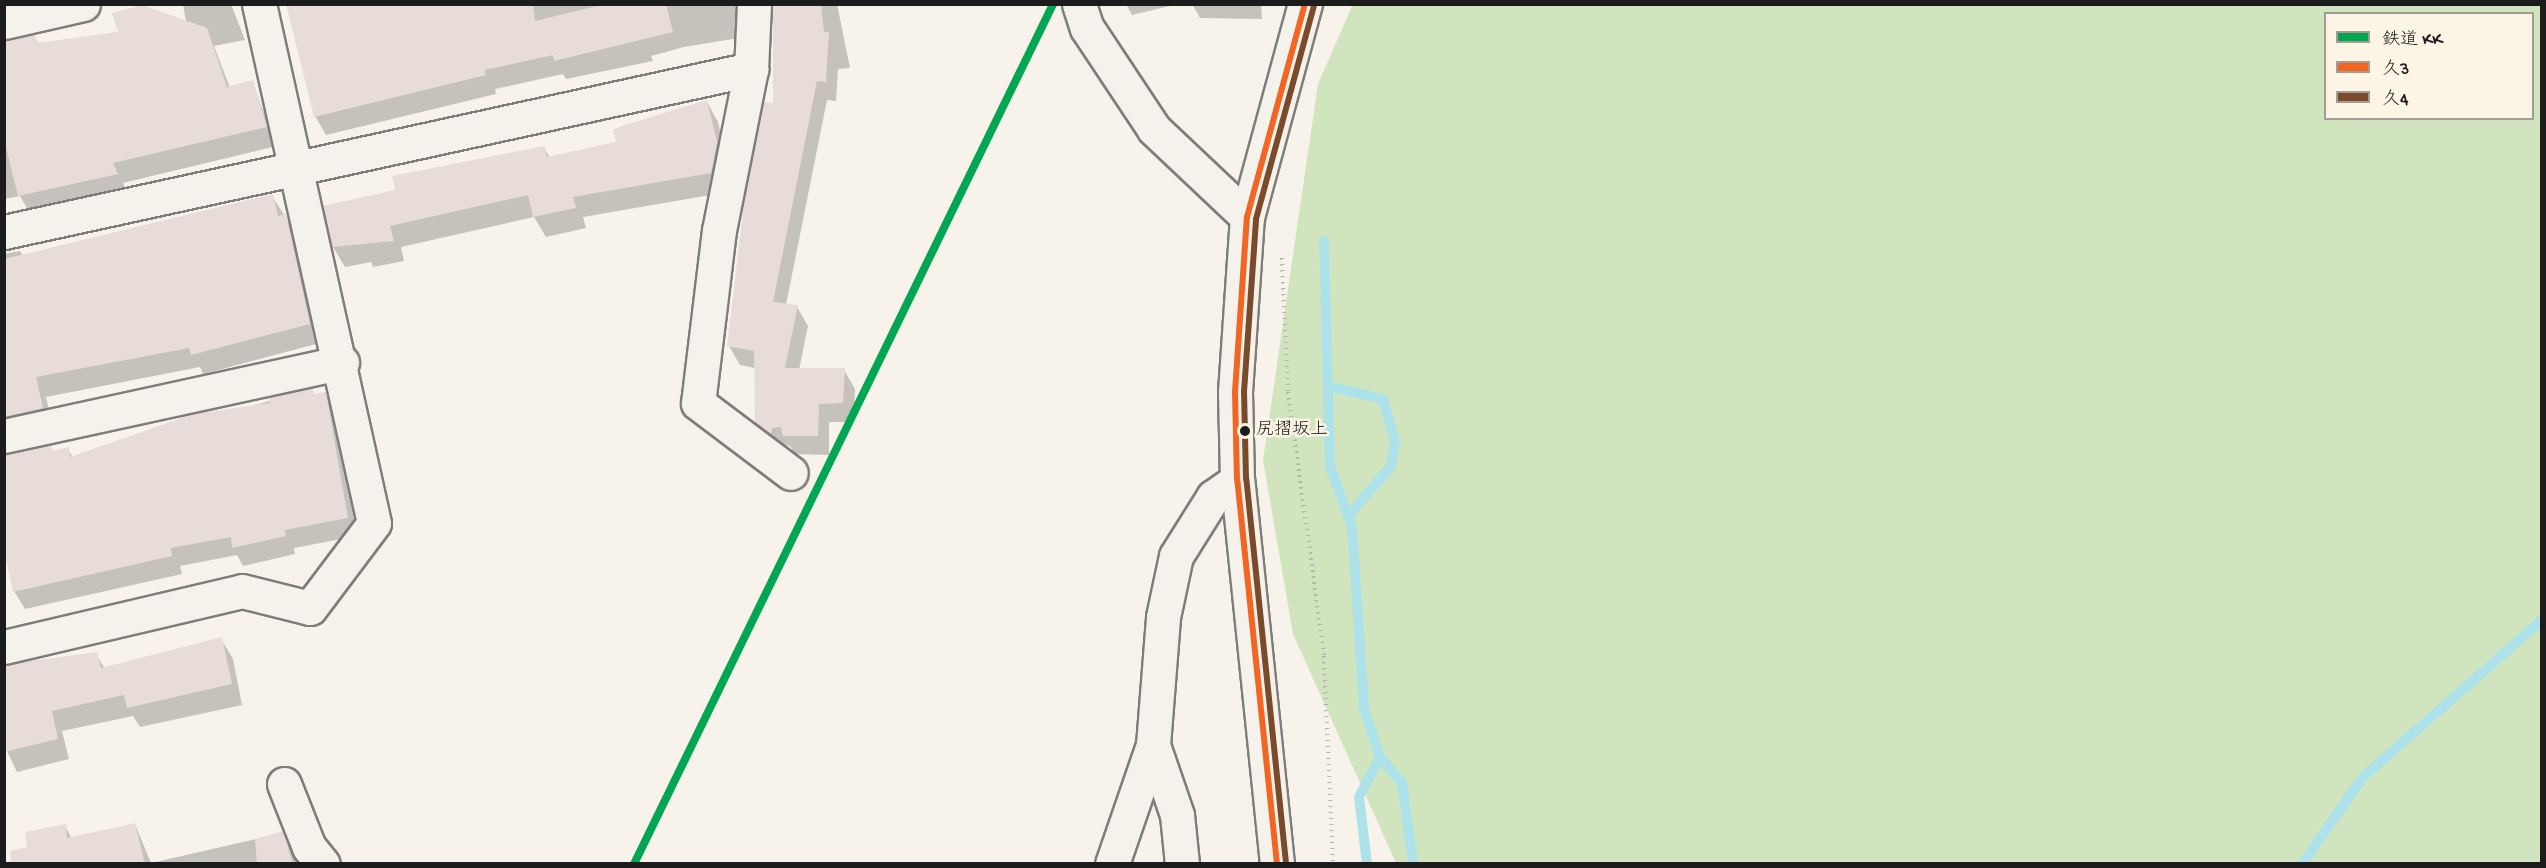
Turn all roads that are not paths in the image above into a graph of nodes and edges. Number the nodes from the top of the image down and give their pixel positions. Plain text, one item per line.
1 (83, 4) edge
2 (259, 4) edge
3 (754, 4) edge
4 (1079, 4) edge
5 (1305, 4) edge
6 (4, 22) edge
7 (751, 69) junction
8 (298, 168) junction
9 (1247, 217) junction
10 (4, 232) edge
11 (342, 362) junction
12 (4, 436) edge
13 (791, 473) dead end
14 (1238, 480) junction
15 (4, 647) edge
16 (1153, 745) junction
17 (284, 784) dead end
18 (323, 864) edge
19 (1112, 864) edge
20 (1182, 864) edge
21 (1277, 864) edge

1 - 6 main road
2 - 8 main road
3 - 7 main road
4 - 9 main road
5 - 9 main road
7 - 8 main road
7 - 13 main road
8 - 10 main road
8 - 11 main road
9 - 14 main road
11 - 12 main road
11 - 15 main road
14 - 16 main road
14 - 21 main road
16 - 19 main road
16 - 20 main road
17 - 18 main road

